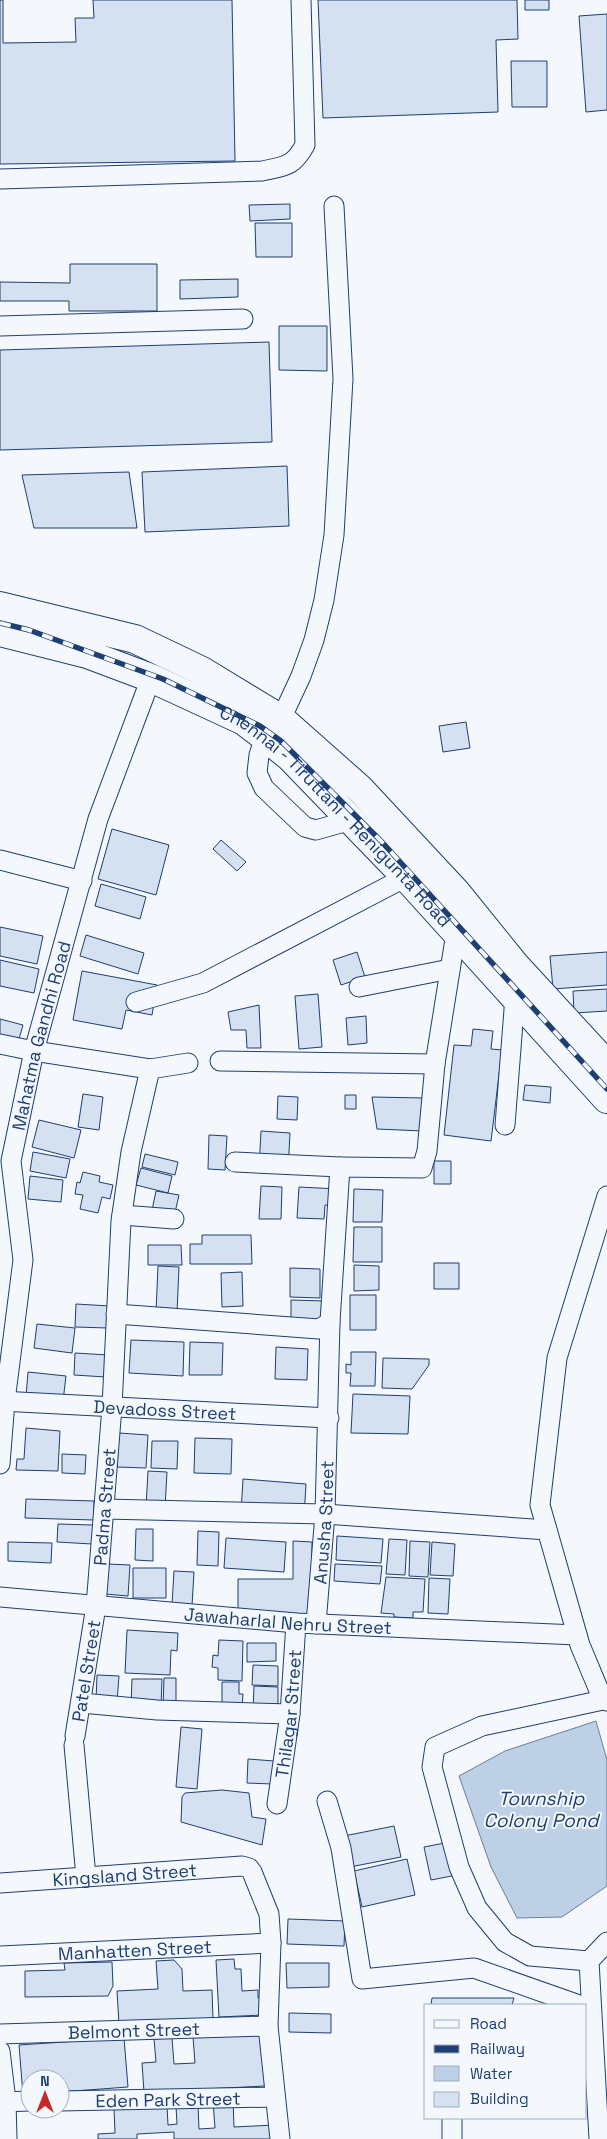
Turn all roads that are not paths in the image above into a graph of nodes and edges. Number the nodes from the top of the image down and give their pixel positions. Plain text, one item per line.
1 (301, 0) edge
2 (0, 179) edge
3 (334, 206) dead end
4 (243, 319) dead end
5 (0, 326) edge
6 (0, 606) edge
7 (0, 632) edge
8 (151, 678) junction
9 (273, 728) junction
10 (351, 820) junction
11 (0, 860) edge
12 (406, 877) junction
13 (82, 880) junction
14 (456, 933) junction
15 (450, 969) junction
16 (359, 987) dead end
17 (515, 997) junction
18 (136, 1002) dead end
19 (0, 1044) edge
20 (34, 1052) junction
21 (220, 1062) dead end
22 (188, 1063) dead end
23 (435, 1064) junction
24 (607, 1065) edge
25 (150, 1069) junction
26 (607, 1099) edge
27 (505, 1125) dead end
28 (235, 1162) dead end
29 (340, 1168) junction
30 (607, 1196) edge
31 (8, 1198) edge
32 (122, 1215) junction
33 (174, 1219) dead end
34 (8, 1311) edge
35 (116, 1314) junction
36 (330, 1322) junction
37 (3, 1401) edge
38 (112, 1407) junction
39 (329, 1418) junction
40 (0, 1464) edge
41 (104, 1509) junction
42 (325, 1514) junction
43 (547, 1530) junction
44 (0, 1597) edge
45 (96, 1606) junction
46 (296, 1624) junction
47 (316, 1624) junction
48 (577, 1634) junction
49 (605, 1700) edge
50 (82, 1703) junction
51 (290, 1714) junction
52 (327, 1801) dead end
53 (277, 1804) dead end
54 (86, 1877) junction
55 (0, 1883) edge
56 (607, 1942) edge
57 (271, 1943) junction
58 (0, 1956) edge
59 (589, 1962) junction
60 (579, 2004) edge
61 (591, 2008) edge
62 (268, 2026) junction
63 (0, 2034) edge
64 (0, 2051) edge
65 (591, 2093) edge
66 (275, 2097) junction
67 (70, 2100) edge
68 (3, 2101) edge
69 (20, 2101) edge
70 (452, 2119) edge
71 (7, 2139) edge
72 (280, 2139) edge
73 (452, 2139) edge
74 (599, 2139) edge

1 - 2 street
3 - 9 street
4 - 5 street
6 - 9 highway, Chennai - Tiruttani - Renigunta Road
7 - 8 highway, Chennai - Tiruttani - Renigunta Road
8 - 9 highway, Chennai - Tiruttani - Renigunta Road
8 - 13 street, Mahatma Gandhi Road
9 - 10 highway, Chennai - Tiruttani - Renigunta Road
9 - 10 street
9 - 24 highway, Chennai - Tiruttani - Renigunta Road
10 - 12 highway, Chennai - Tiruttani - Renigunta Road
11 - 13 street
12 - 14 highway, Chennai - Tiruttani - Renigunta Road
12 - 18 street
13 - 20 street, Mahatma Gandhi Road
14 - 15 street
14 - 17 highway, Chennai - Tiruttani - Renigunta Road
15 - 16 street
15 - 23 street
17 - 26 highway, Chennai - Tiruttani - Renigunta Road
17 - 27 street
19 - 20 street
20 - 25 street
20 - 31 street, Mahatma Gandhi Road
21 - 23 street
22 - 25 street
23 - 29 street
25 - 32 street, Padma Street
28 - 29 street
29 - 36 street, Anusha Street
30 - 43 street
31 - 34 street, Mahatma Gandhi Road
32 - 33 street
32 - 35 street, Padma Street
34 - 37 street, Mahatma Gandhi Road
35 - 36 street
35 - 38 street, Padma Street
36 - 39 street, Anusha Street
37 - 38 street, Devadoss Street
37 - 40 street, Mahatma Gandhi Road
38 - 39 street, Devadoss Street
38 - 41 street, Padma Street
39 - 42 street, Anusha Street
41 - 42 street
41 - 45 street, Padma Street
42 - 43 street
42 - 47 street, Anusha Street
43 - 48 street
44 - 45 street, Jawaharlal Nehru Street
45 - 46 street, Jawaharlal Nehru Street
45 - 50 street, Patel Street
46 - 47 street, Jawaharlal Nehru Street
46 - 51 street, Thilagar Street
47 - 48 street, Jawaharlal Nehru Street
48 - 49 street
49 - 59 street
50 - 51 street
50 - 54 street, Patel Street
51 - 53 street, Thilagar Street
52 - 60 street
54 - 55 street, Kingsland Street
54 - 57 street, Kingsland Street
56 - 59 street
57 - 58 street, Manhatten Street
57 - 62 street
59 - 61 street
61 - 65 street
62 - 63 street, Belmont Street
62 - 66 street
64 - 68 street
65 - 74 street
66 - 67 street, Eden Park Street
66 - 72 street
68 - 69 street
68 - 71 street
70 - 73 street

